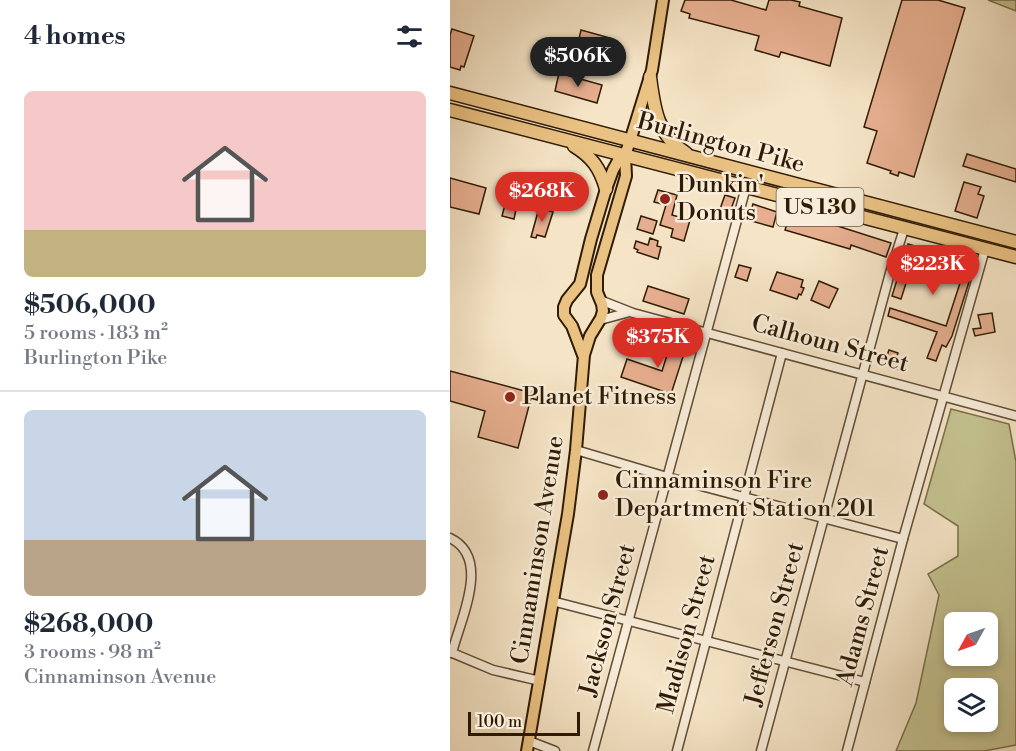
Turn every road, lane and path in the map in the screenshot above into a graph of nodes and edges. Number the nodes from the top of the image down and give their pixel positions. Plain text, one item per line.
1 (663, 0) edge
2 (650, 77) junction
3 (450, 93) edge
4 (450, 110) edge
5 (565, 140) junction
6 (630, 141) junction
7 (625, 154) junction
8 (692, 157) junction
9 (746, 187) junction
10 (606, 189) junction
11 (904, 229) junction
12 (1016, 242) edge
13 (985, 249) junction
14 (1016, 257) edge
15 (574, 292) junction
16 (599, 299) junction
17 (633, 313) junction
18 (598, 323) junction
19 (572, 326) junction
20 (706, 333) junction
21 (782, 353) junction
22 (584, 355) junction
23 (862, 375) junction
24 (945, 396) junction
25 (1016, 416) edge
26 (576, 450) junction
27 (667, 477) junction
28 (744, 497) junction
29 (824, 518) junction
30 (450, 538) edge
31 (903, 539) junction
32 (552, 601) junction
33 (628, 620) junction
34 (706, 640) junction
35 (451, 652) edge
36 (785, 661) junction
37 (540, 681) junction
38 (866, 682) junction
39 (528, 746) edge
40 (555, 751) edge
41 (593, 751) edge
42 (677, 751) edge
43 (761, 751) edge
44 (847, 751) edge

1 - 2 main road
2 - 6 main road
2 - 8 highway
3 - 6 highway, Burlington Pike / US 130
4 - 5 highway, Burlington Pike / US 130
5 - 7 highway, Burlington Pike / US 130
5 - 10 highway
6 - 7 main road
6 - 8 highway, Burlington Pike / US 130
7 - 9 highway, Burlington Pike / US 130
7 - 10 main road, Cinnaminson Avenue
7 - 16 main road, Cinnaminson Avenue
8 - 12 highway, Burlington Pike / US 130
9 - 11 highway, Burlington Pike / US 130
9 - 20 street, Jackson Street
10 - 15 main road, Cinnaminson Avenue
11 - 13 highway, Burlington Pike / US 130
11 - 23 street, Jefferson Street
13 - 14 highway, Burlington Pike / US 130
13 - 24 street, Adams Street
15 - 16 main road, Calhoun Street
15 - 19 main road, Cinnaminson Avenue
16 - 17 street, Calhoun Street
16 - 18 main road, Cinnaminson Avenue
17 - 18 street, Calhoun Street
17 - 20 street, Calhoun Street
18 - 19 main road, Calhoun Street
18 - 22 main road, Cinnaminson Avenue
19 - 22 main road, Cinnaminson Avenue
20 - 21 street, Calhoun Street
20 - 27 street, Jackson Street
21 - 23 street, Calhoun Street
21 - 28 street, Madison Street
22 - 26 main road, Cinnaminson Avenue
23 - 24 street, Calhoun Street
23 - 29 street, Jefferson Street
24 - 25 street, Calhoun Street
24 - 31 street, Adams Street
26 - 27 street
26 - 32 main road, Cinnaminson Avenue
27 - 28 street
27 - 33 street, Jackson Street
28 - 29 street
28 - 34 street, Madison Street
29 - 31 street
29 - 36 street, Jefferson Street
30 - 35 street
31 - 38 street, Adams Street
32 - 33 street
32 - 37 main road, Cinnaminson Avenue
33 - 34 street
33 - 41 street, Jackson Street
34 - 36 street
34 - 42 street, Madison Street
35 - 37 street
36 - 38 street
36 - 43 street, Jefferson Street
37 - 39 main road, Cinnaminson Avenue
38 - 44 street, Adams Street
39 - 40 street

